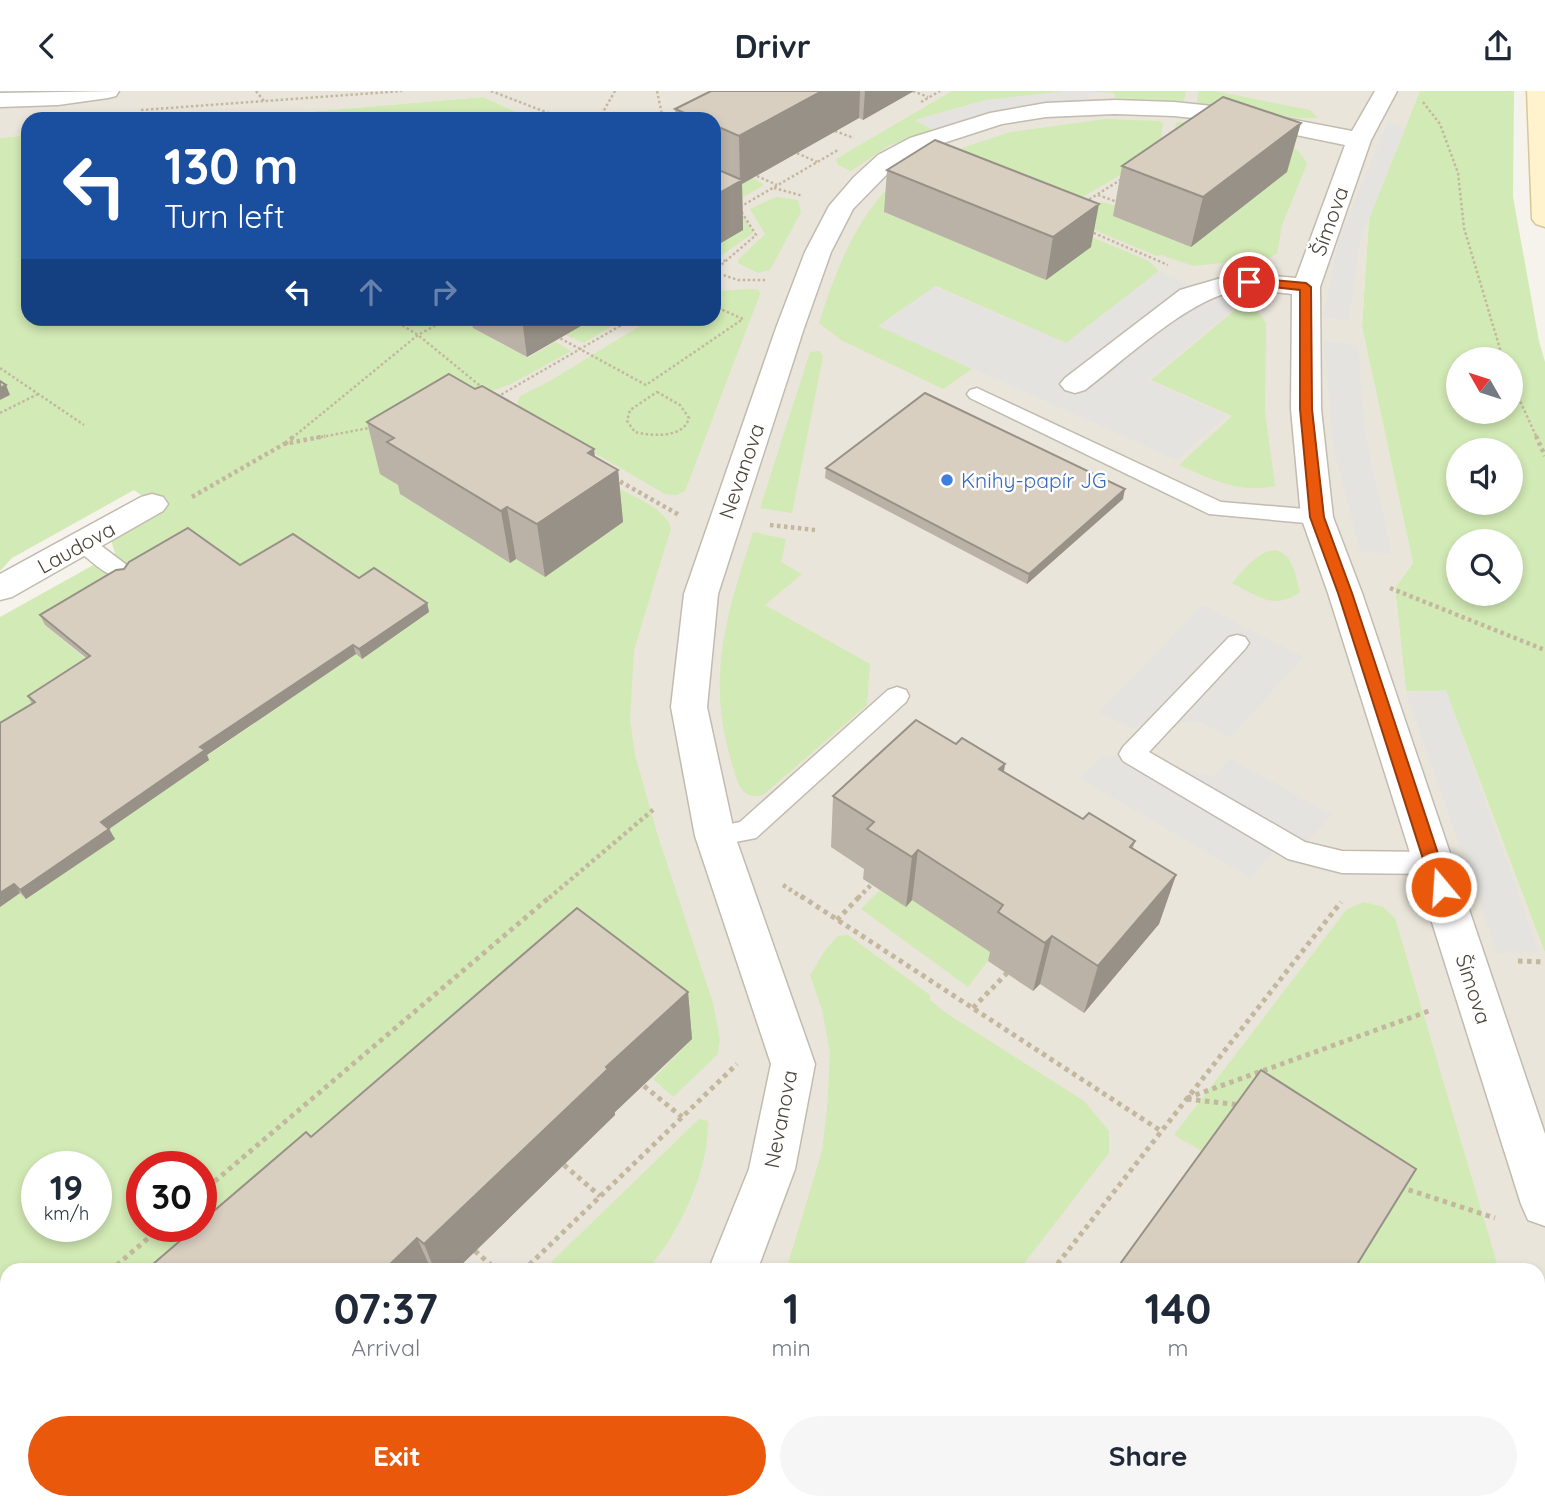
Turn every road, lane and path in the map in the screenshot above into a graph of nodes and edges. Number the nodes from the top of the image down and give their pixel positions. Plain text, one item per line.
1 (108, 91) edge
2 (256, 91) edge
3 (402, 91) edge
4 (491, 91) edge
5 (615, 91) edge
6 (657, 91) edge
7 (913, 91) edge
8 (1386, 91) edge
9 (1538, 91) edge
10 (929, 98) dead end
11 (0, 100) edge
12 (264, 101) junction
13 (1423, 102) dead end
14 (138, 111) dead end
15 (546, 112) edge
16 (603, 112) edge
17 (662, 112) edge
18 (835, 131) dead end
19 (856, 139) dead end
20 (1359, 139) junction
21 (797, 153) dead end
22 (817, 162) edge
23 (757, 176) edge
24 (1125, 178) dead end
25 (1098, 195) junction
26 (812, 199) dead end
27 (735, 202) edge
28 (1079, 206) edge
29 (1127, 206) dead end
30 (1545, 219) edge
31 (1085, 229) edge
32 (721, 260) edge
33 (725, 261) junction
34 (721, 265) edge
35 (1174, 268) dead end
36 (721, 274) edge
37 (770, 280) dead end
38 (1306, 287) junction
39 (721, 309) edge
40 (404, 326) edge
41 (434, 326) edge
42 (620, 326) edge
43 (418, 335) junction
44 (555, 336) dead end
45 (1499, 347) edge
46 (580, 349) junction
47 (0, 368) edge
48 (646, 384) junction
49 (1075, 384) dead end
50 (657, 392) junction
51 (38, 394) junction
52 (977, 394) dead end
53 (1523, 408) edge
54 (0, 413) edge
55 (84, 425) dead end
56 (378, 426) edge
57 (284, 445) junction
58 (1545, 456) edge
59 (612, 477) edge
60 (190, 499) dead end
61 (152, 504) dead end
62 (681, 516) dead end
63 (1317, 517) junction
64 (768, 525) dead end
65 (816, 530) dead end
66 (83, 543) junction
67 (120, 571) edge
68 (0, 589) edge
69 (1382, 589) dead end
70 (1237, 643) dead end
71 (1545, 650) edge
72 (897, 695) dead end
73 (654, 809) dead end
74 (715, 836) junction
75 (1433, 863) junction
76 (780, 883) dead end
77 (872, 884) edge
78 (1350, 896) dead end
79 (837, 920) junction
80 (1007, 974) edge
81 (973, 1008) junction
82 (1432, 1010) dead end
83 (737, 1064) dead end
84 (644, 1086) edge
85 (1186, 1098) junction
86 (1255, 1107) edge
87 (682, 1117) junction
88 (1161, 1131) junction
89 (564, 1165) edge
90 (217, 1179) edge
91 (1397, 1186) edge
92 (600, 1196) junction
93 (1545, 1204) edge
94 (1495, 1218) dead end
95 (144, 1242) edge
96 (475, 1251) edge
97 (119, 1263) edge
98 (489, 1263) edge
99 (531, 1263) edge
100 (736, 1263) edge
101 (1058, 1263) edge

1 - 11 street
2 - 12 path
3 - 12 path
4 - 15 path
5 - 16 path
6 - 17 path
7 - 10 path
8 - 20 street, Šímova
9 - 30 main road
12 - 14 path
13 - 45 path
18 - 19 path
20 - 38 street, Šímova
20 - 74 street, Nevanova
21 - 22 path
23 - 26 path
24 - 25 path
25 - 28 path
25 - 29 path
27 - 33 path
31 - 35 path
32 - 33 path
33 - 34 path
36 - 37 path
38 - 49 street
38 - 63 street, Šímova
39 - 48 path
40 - 43 path
41 - 43 path
42 - 46 path
43 - 46 path
43 - 57 path
44 - 46 path
46 - 48 path
47 - 51 path
48 - 50 path
50 - 50 path
51 - 54 path
51 - 55 path
52 - 63 lane
53 - 58 path
56 - 57 path
57 - 60 path
59 - 62 path
61 - 66 street, Laudova
63 - 75 street, Šímova
64 - 65 path
66 - 67 lane
66 - 68 street, Laudova
69 - 71 path
70 - 75 lane
72 - 74 lane
73 - 90 path
74 - 100 street, Nevanova
75 - 93 street, Šímova
76 - 79 path
77 - 79 path
78 - 85 path
79 - 81 path
80 - 81 path
81 - 88 path
82 - 85 path
83 - 87 path
84 - 87 path
85 - 86 path
85 - 88 path
87 - 92 path
88 - 101 path
89 - 92 path
91 - 94 path
92 - 99 path
95 - 97 path
96 - 98 path

